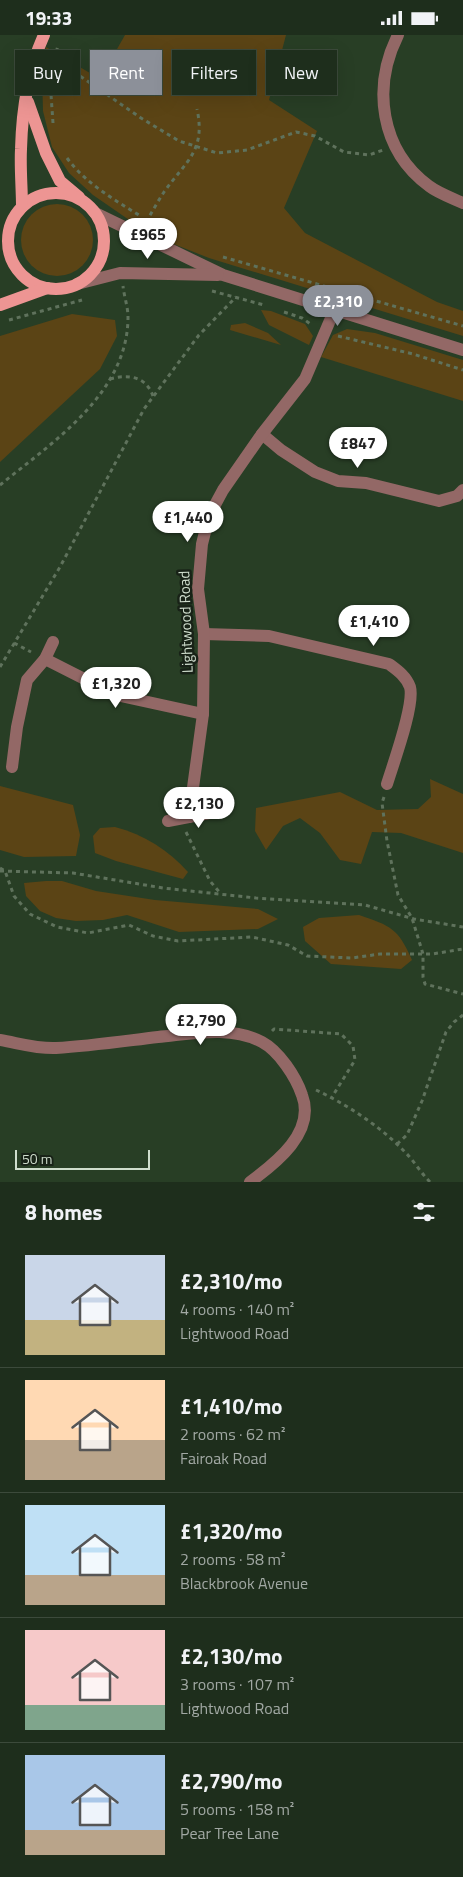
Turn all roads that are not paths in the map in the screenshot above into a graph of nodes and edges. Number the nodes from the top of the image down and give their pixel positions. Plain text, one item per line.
1 (44, 35) edge
2 (398, 35) edge
3 (26, 98) junction
4 (463, 203) edge
5 (22, 207) junction
6 (92, 209) junction
7 (13, 219) junction
8 (0, 236) edge
9 (223, 275) junction
10 (78, 284) junction
11 (48, 288) junction
12 (0, 305) edge
13 (334, 311) junction
14 (463, 350) edge
15 (262, 434) junction
16 (463, 490) edge
17 (204, 634) junction
18 (53, 643) dead end
19 (46, 659) junction
20 (203, 714) junction
21 (12, 767) dead end
22 (387, 784) road end
23 (225, 810) dead end
24 (189, 817) junction
25 (168, 821) dead end
26 (0, 1040) edge
27 (250, 1182) edge

1 - 3 main road
2 - 4 street
3 - 5 main road
3 - 6 main road
5 - 6 main road
5 - 7 main road
6 - 9 street
6 - 10 main road
7 - 8 main road
7 - 11 main road
9 - 10 street
9 - 13 street
10 - 11 main road
11 - 12 main road
13 - 14 street
13 - 15 street, Lightwood Road
15 - 16 street
15 - 17 street, Lightwood Road
17 - 20 street, Lightwood Road
17 - 22 street
18 - 19 street
19 - 20 street
19 - 21 street
20 - 24 street, Lightwood Road
23 - 24 street
24 - 25 street
26 - 27 street

